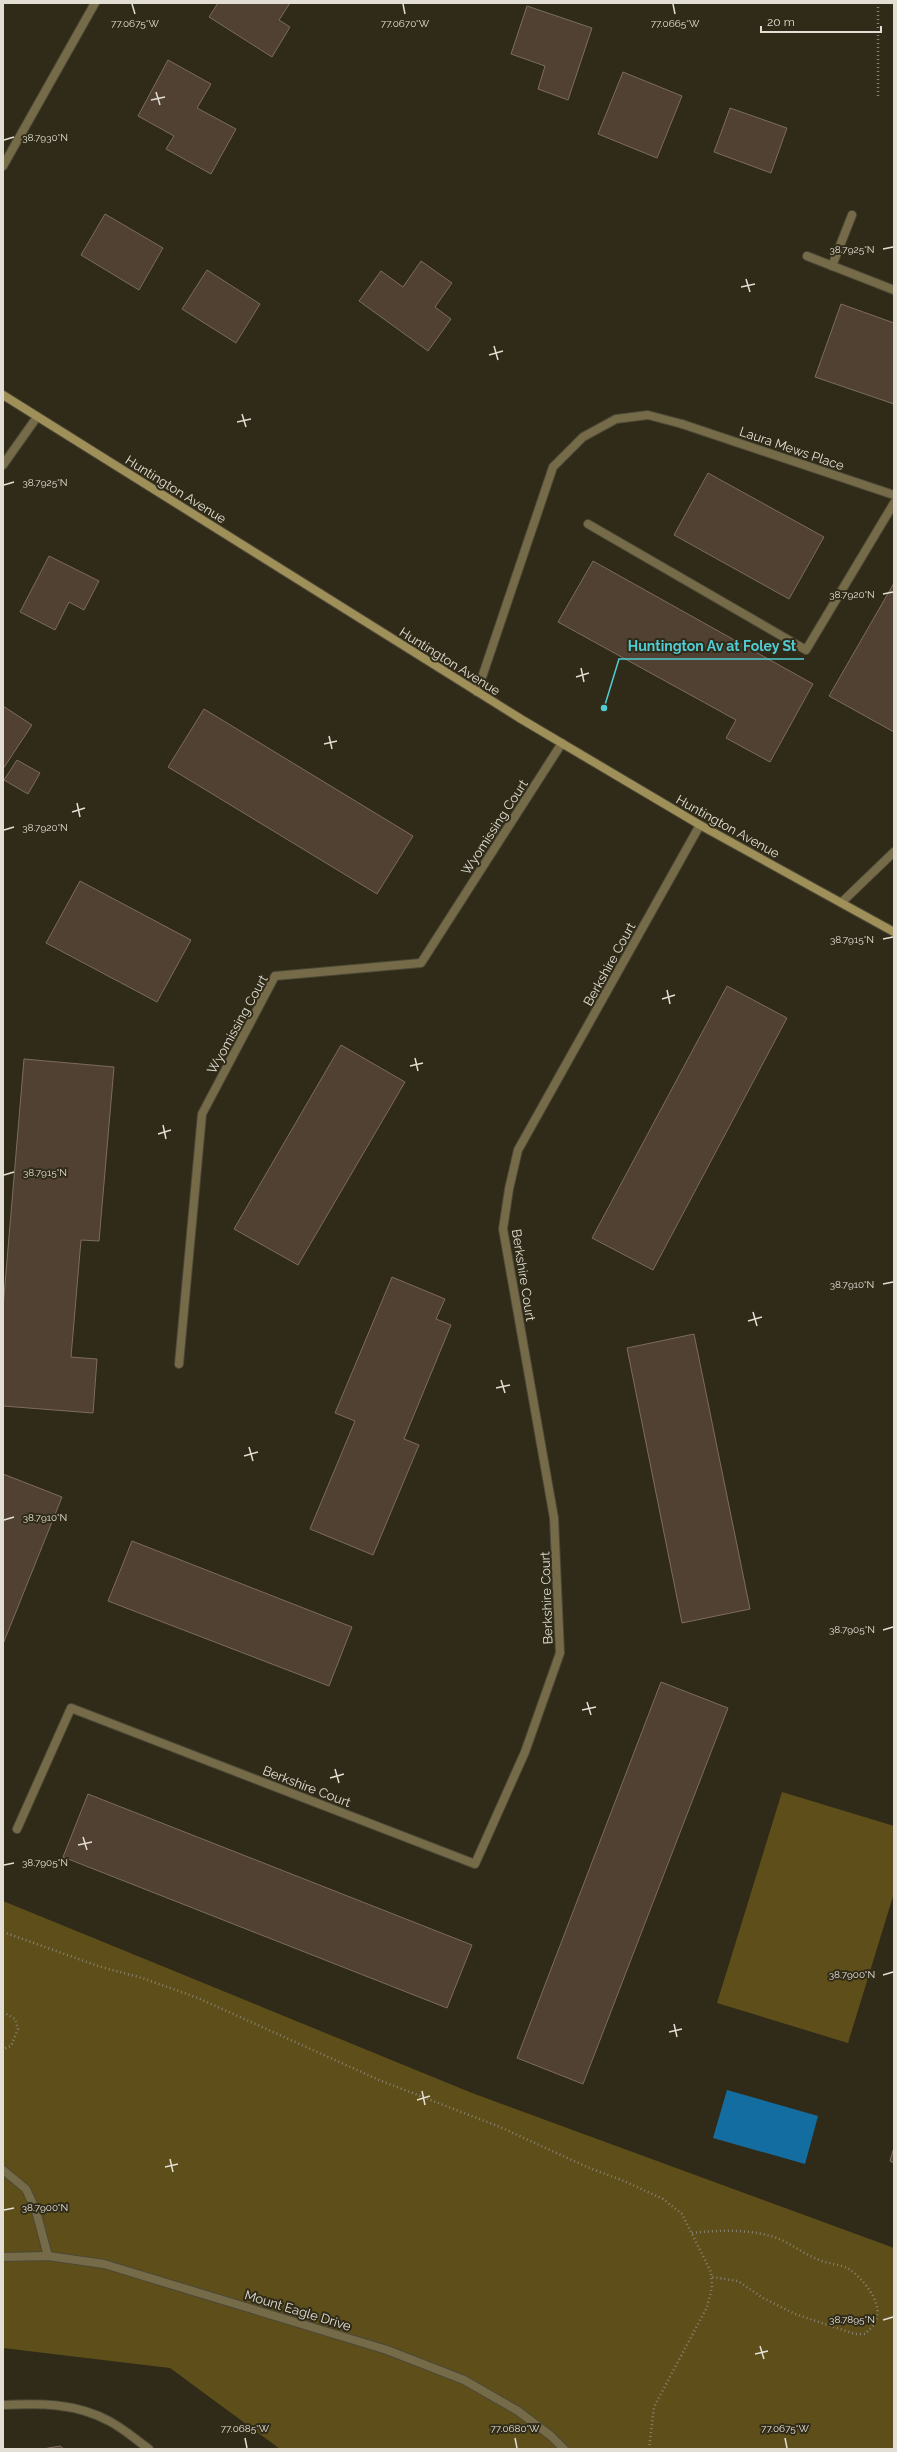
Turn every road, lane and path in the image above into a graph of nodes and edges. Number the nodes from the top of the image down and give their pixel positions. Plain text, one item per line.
1 (95, 3) edge
2 (878, 3) edge
3 (878, 99) dead end
4 (3, 166) edge
5 (852, 215) dead end
6 (807, 256) dead end
7 (832, 266) junction
8 (894, 290) edge
9 (3, 395) edge
10 (37, 417) junction
11 (3, 465) edge
12 (894, 495) edge
13 (894, 503) edge
14 (588, 524) dead end
15 (477, 692) junction
16 (562, 743) junction
17 (700, 826) junction
18 (894, 852) edge
19 (842, 902) junction
20 (894, 932) edge
21 (179, 1364) dead end
22 (17, 1829) dead end
23 (3, 1932) edge
24 (3, 2012) edge
25 (3, 2049) edge
26 (3, 2170) edge
27 (692, 2233) junction
28 (48, 2256) junction
29 (3, 2257) edge
30 (712, 2277) junction
31 (3, 2405) edge
32 (149, 2449) edge
33 (564, 2449) edge
34 (649, 2449) edge

1 - 4 street
2 - 3 path
5 - 7 street
6 - 7 street
7 - 8 street
9 - 10 main road, Huntington Avenue
10 - 11 street
10 - 15 main road, Huntington Avenue
12 - 15 street, Laura Mews Place
13 - 14 street
15 - 16 main road, Huntington Avenue
16 - 17 main road, Huntington Avenue
16 - 21 street, Wyomissing Court
17 - 19 main road, Huntington Avenue
17 - 22 street, Berkshire Court
18 - 19 street
19 - 20 main road, Huntington Avenue
23 - 27 path
24 - 25 path
26 - 28 street
27 - 30 path
27 - 30 path
28 - 29 street, Mount Eagle Drive
28 - 33 street, Mount Eagle Drive
30 - 34 path
31 - 32 street

